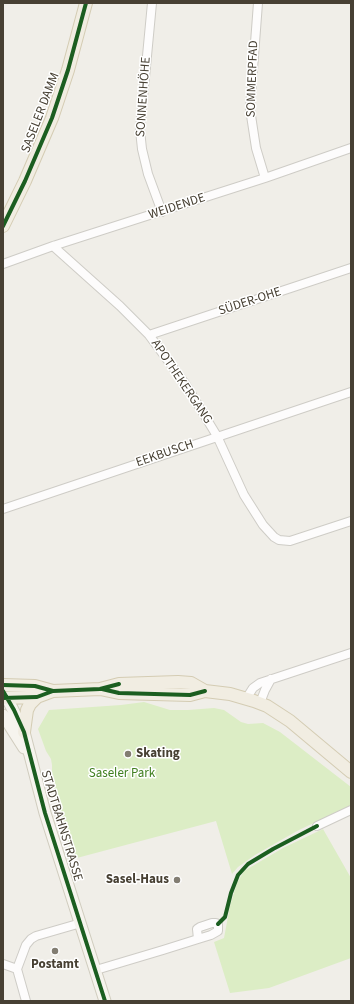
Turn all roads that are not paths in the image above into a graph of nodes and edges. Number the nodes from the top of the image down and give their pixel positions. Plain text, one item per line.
1 (86, 3) edge
2 (152, 3) edge
3 (258, 3) edge
4 (351, 148) edge
5 (265, 178) junction
6 (162, 212) junction
7 (3, 226) edge
8 (53, 246) junction
9 (3, 264) edge
10 (351, 268) edge
11 (149, 335) junction
12 (351, 392) edge
13 (217, 436) junction
14 (3, 509) edge
15 (351, 521) edge
16 (351, 653) edge
17 (271, 679) junction
18 (3, 685) edge
19 (53, 691) junction
20 (4, 695) edge
21 (37, 697) junction
22 (246, 699) junction
23 (260, 703) junction
24 (3, 715) edge
25 (24, 732) junction
26 (31, 763) junction
27 (351, 772) edge
28 (351, 810) edge
29 (317, 826) dead end
30 (81, 923) junction
31 (198, 939) dead end
32 (3, 964) edge
33 (17, 969) junction
34 (96, 970) junction
35 (26, 1001) edge
36 (105, 1001) edge

1 - 7 main road, SASELER DAMM
2 - 6 street, SONNENHÖHE
3 - 5 street, SOMMERPFAD
4 - 5 street, WEIDENDE
5 - 6 street, WEIDENDE
6 - 8 street, WEIDENDE
8 - 9 street, WEIDENDE
8 - 11 street, APOTHEKERGANG
10 - 11 street, SÜDER-OHE
11 - 13 street, APOTHEKERGANG
12 - 13 street, EEKBUSCH
13 - 14 street, EEKBUSCH
13 - 15 street, APOTHEKERGANG
16 - 17 street
17 - 22 street
17 - 23 street
18 - 19 main road
19 - 21 main road
19 - 22 main road
20 - 21 main road
20 - 25 main road, STADTBAHNSTRASSE
21 - 25 main road
22 - 23 main road
23 - 27 main road
24 - 26 main road, STADTBAHNSTRASSE
25 - 26 main road, STADTBAHNSTRASSE
26 - 30 main road, STADTBAHNSTRASSE
28 - 29 street
30 - 33 street
30 - 34 main road, STADTBAHNSTRASSE
31 - 34 street
32 - 33 street
33 - 35 street
34 - 36 main road, STADTBAHNSTRASSE

